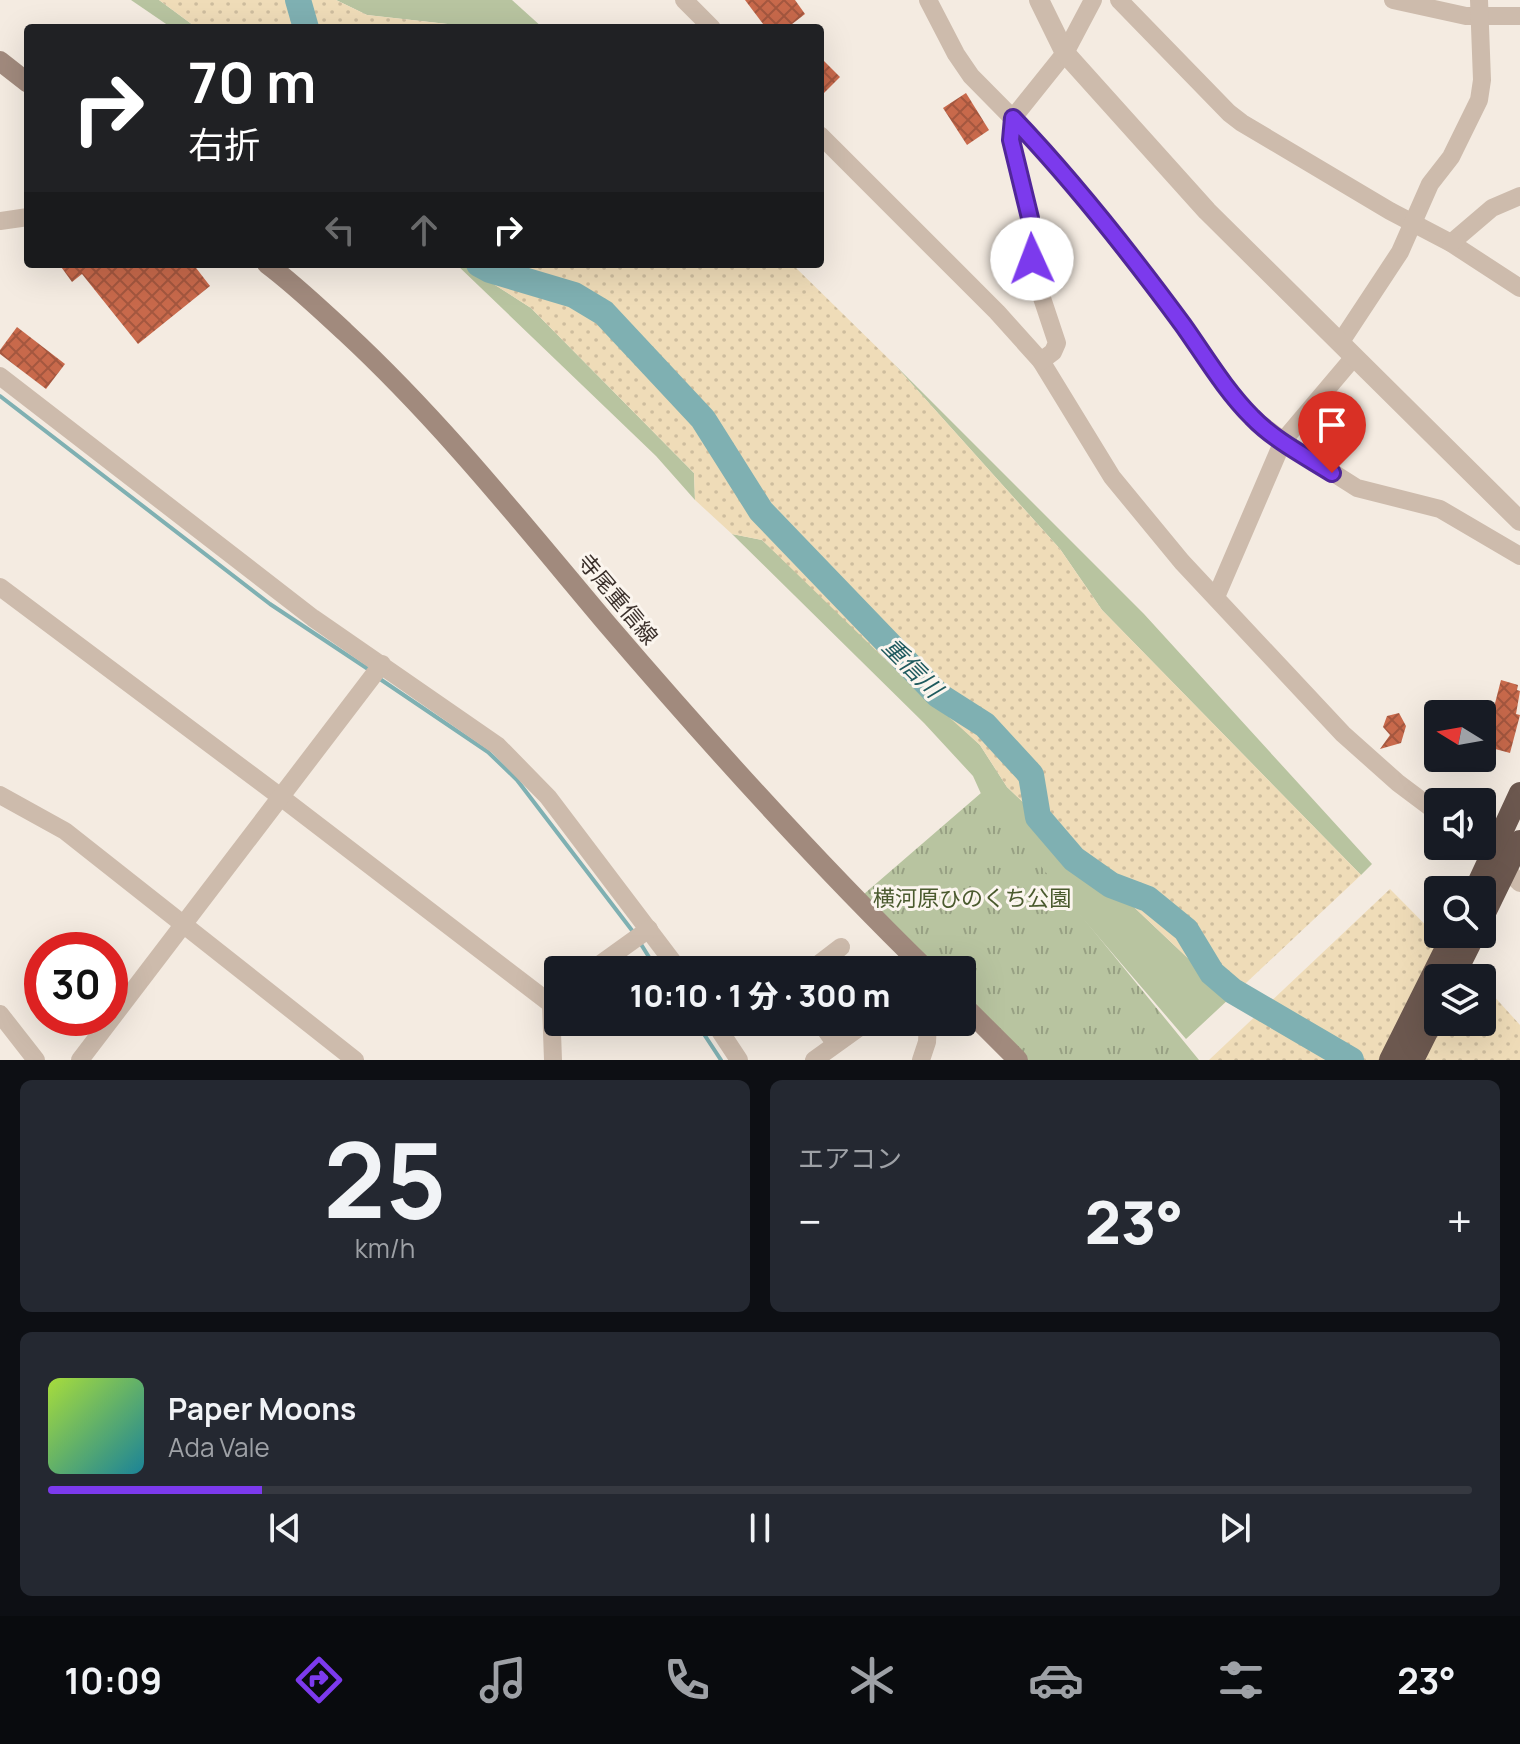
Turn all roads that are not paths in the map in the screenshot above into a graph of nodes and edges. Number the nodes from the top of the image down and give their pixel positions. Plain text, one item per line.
1 (684, 0) edge
2 (928, 0) edge
3 (1039, 0) edge
4 (1093, 0) edge
5 (1119, 0) edge
6 (1393, 0) edge
7 (1479, 8) edge
8 (1520, 16) edge
9 (708, 24) edge
10 (1065, 53) junction
11 (0, 61) edge
12 (24, 80) edge
13 (1013, 118) junction
14 (824, 139) edge
15 (1520, 196) edge
16 (24, 218) edge
17 (0, 221) edge
18 (1414, 224) junction
19 (1451, 243) junction
20 (272, 268) edge
21 (1520, 288) edge
22 (1347, 350) junction
23 (1041, 361) junction
24 (0, 376) edge
25 (1283, 441) junction
26 (1520, 521) edge
27 (1520, 556) edge
28 (0, 587) edge
29 (1216, 597) junction
30 (382, 664) junction
31 (1520, 793) edge
32 (0, 795) edge
33 (282, 798) junction
34 (1424, 802) edge
35 (1520, 841) edge
36 (1500, 863) edge
37 (184, 925) junction
38 (649, 929) junction
39 (841, 947) dead end
40 (1446, 948) edge
41 (611, 956) edge
42 (669, 956) edge
43 (829, 956) edge
44 (913, 956) edge
45 (544, 992) edge
46 (0, 1014) edge
47 (976, 1018) edge
48 (553, 1036) edge
49 (723, 1036) edge
50 (830, 1036) edge
51 (846, 1036) edge
52 (927, 1036) edge
53 (1425, 1036) edge
54 (835, 1043) junction
55 (36, 1060) edge
56 (80, 1060) edge
57 (355, 1060) edge
58 (553, 1060) edge
59 (739, 1060) edge
60 (814, 1060) edge
61 (921, 1060) edge
62 (1018, 1060) edge
63 (1390, 1060) edge
64 (1413, 1060) edge

1 - 9 street
2 - 13 street
3 - 10 street
4 - 10 street
5 - 18 street
6 - 7 street
7 - 8 street
7 - 18 street
10 - 13 street
10 - 22 street
11 - 12 main road
13 - 23 street
13 - 25 street
14 - 23 street
15 - 19 street
16 - 17 street
18 - 19 street
18 - 22 street
19 - 21 street
20 - 44 main road, 寺尾重信線
22 - 25 street
22 - 26 street
23 - 29 street
24 - 30 street
25 - 27 street
25 - 29 street
28 - 33 street
29 - 34 street
30 - 33 street
30 - 38 street
31 - 36 highway
32 - 37 street
33 - 37 street
33 - 45 street
35 - 36 highway
37 - 56 street
37 - 57 street
38 - 41 street
38 - 42 street
39 - 43 street
40 - 63 highway
46 - 55 street
47 - 62 main road
48 - 58 street
49 - 59 street
50 - 54 street
51 - 54 street
52 - 61 street
53 - 64 highway
54 - 60 street

